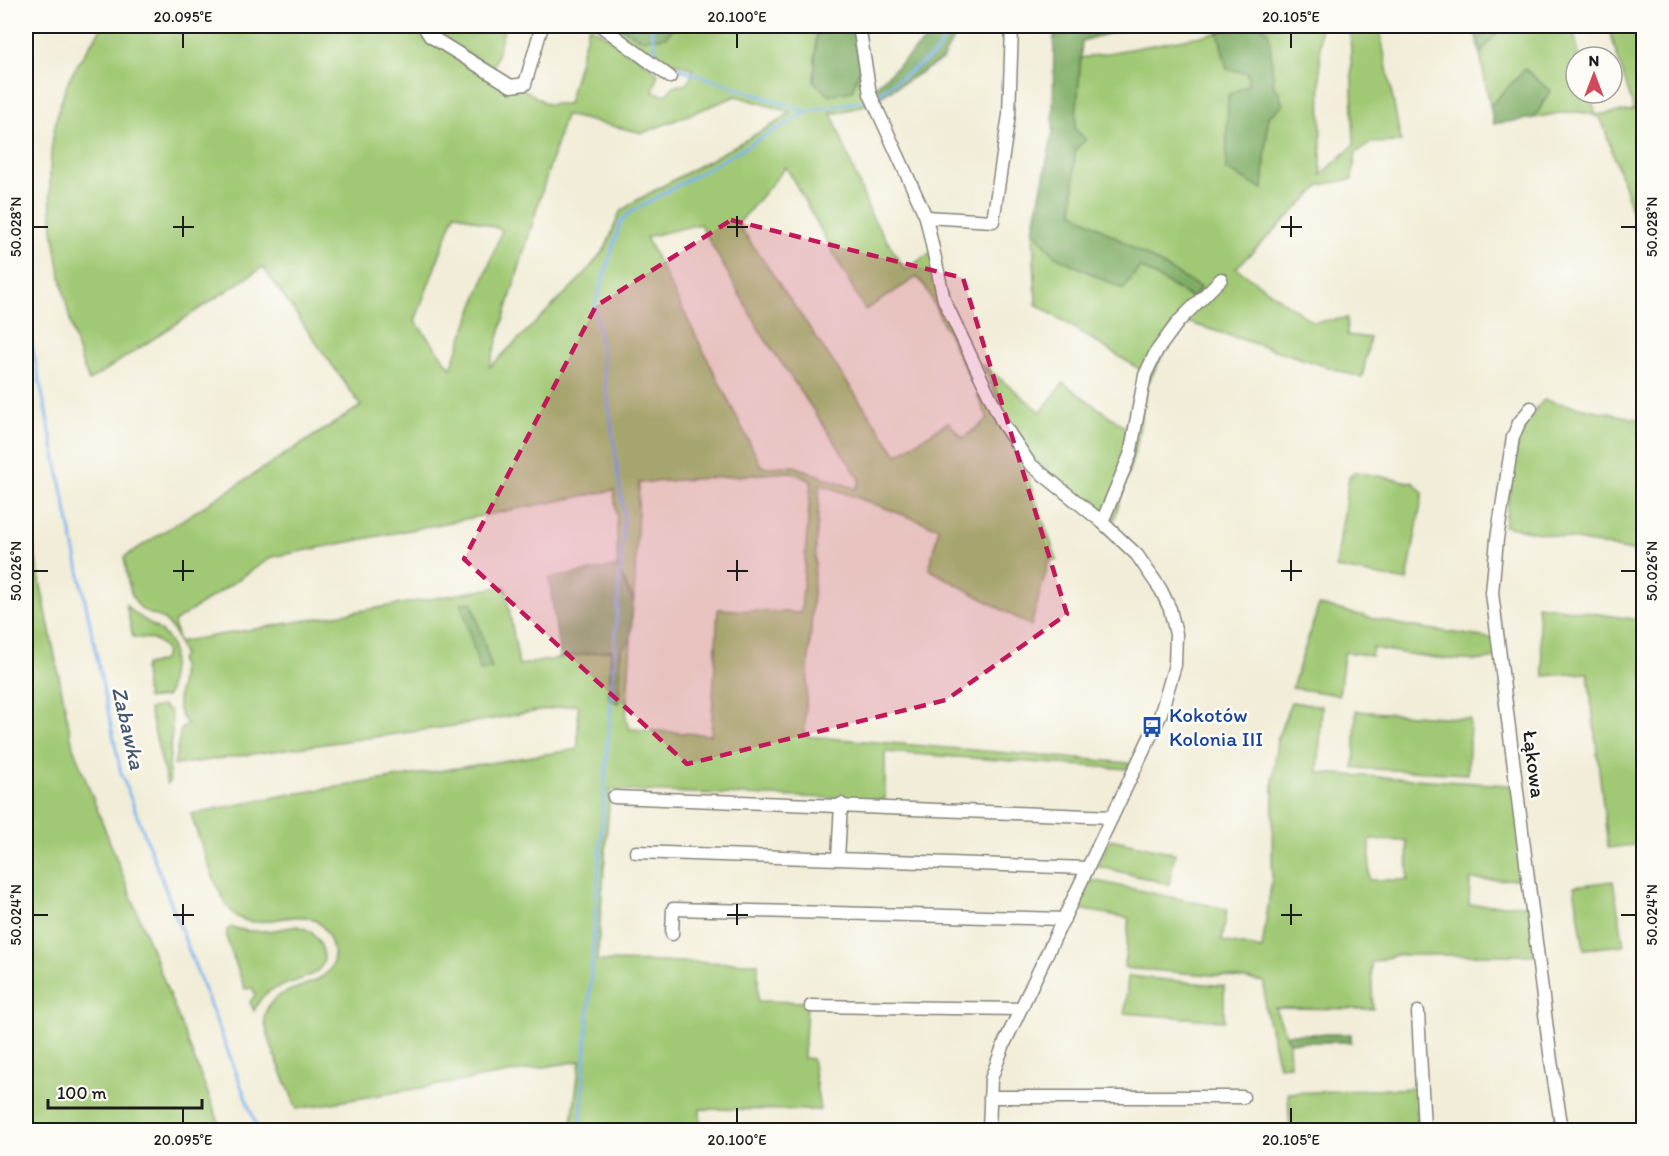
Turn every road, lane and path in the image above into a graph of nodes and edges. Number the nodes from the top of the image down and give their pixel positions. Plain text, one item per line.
1 (427, 26) edge
2 (542, 26) edge
3 (601, 26) edge
4 (859, 26) edge
5 (1012, 26) edge
6 (670, 77) dead end
7 (926, 216) junction
8 (1221, 279) dead end
9 (1531, 408) dead end
10 (1102, 522) junction
11 (614, 797) dead end
12 (841, 804) junction
13 (1112, 817) junction
14 (636, 852) dead end
15 (838, 859) junction
16 (1087, 868) junction
17 (1064, 919) junction
18 (672, 934) dead end
19 (811, 1006) dead end
20 (1020, 1009) junction
21 (1418, 1012) dead end
22 (1243, 1096) dead end
23 (990, 1097) junction
24 (989, 1131) edge
25 (1424, 1131) edge
26 (1562, 1131) edge

1 - 2 street
3 - 6 street
4 - 7 street
5 - 7 street
7 - 10 street
8 - 10 street
9 - 26 street, Łąkowa
10 - 13 street
11 - 12 street
12 - 13 street
12 - 15 street
13 - 16 street
14 - 15 street
15 - 16 street
16 - 17 street
17 - 18 street
17 - 20 street
19 - 20 street
20 - 23 street
21 - 25 street
22 - 23 street
23 - 24 street

